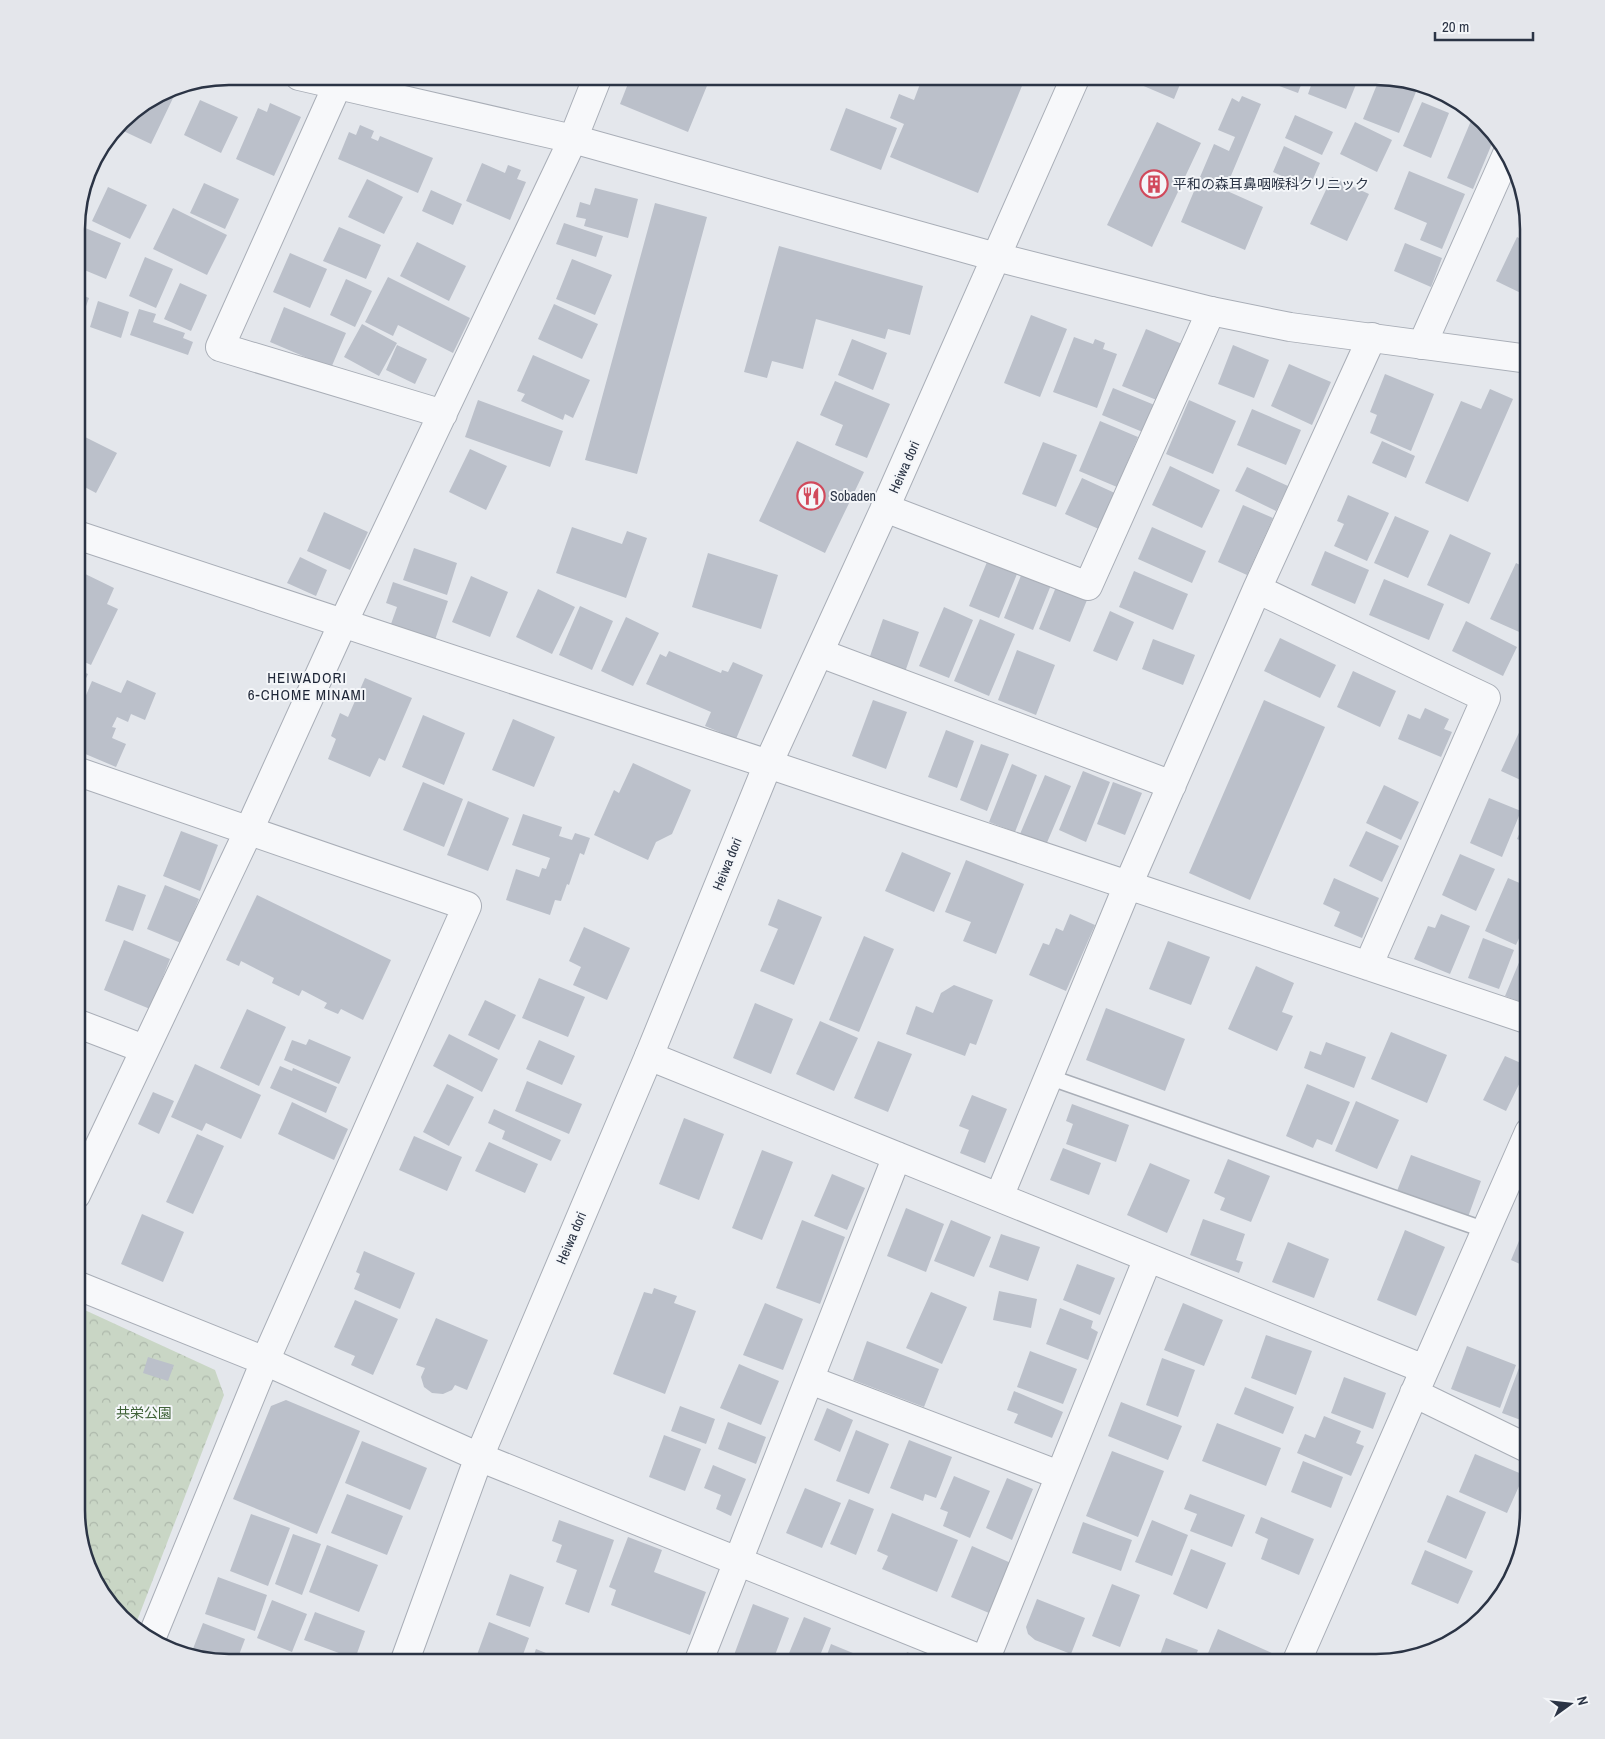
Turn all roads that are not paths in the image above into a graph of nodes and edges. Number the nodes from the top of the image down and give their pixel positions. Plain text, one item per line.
1 (334, 85) edge
2 (595, 85) edge
3 (1072, 85) edge
4 (338, 86) junction
5 (574, 139) junction
6 (1503, 162) edge
7 (996, 257) junction
8 (1211, 311) junction
9 (1372, 337) junction
10 (1422, 345) junction
11 (1520, 358) edge
12 (443, 414) junction
13 (886, 508) junction
14 (85, 538) edge
15 (1257, 589) junction
16 (343, 623) junction
17 (820, 653) junction
18 (768, 764) junction
19 (85, 774) edge
20 (1172, 785) junction
21 (249, 830) junction
22 (1128, 886) junction
23 (1368, 966) junction
24 (1520, 1017) edge
25 (85, 1026) edge
26 (144, 1049) junction
27 (649, 1056) junction
28 (1049, 1077) junction
29 (1520, 1152) edge
30 (897, 1156) junction
31 (85, 1176) edge
32 (999, 1197) junction
33 (1485, 1230) junction
34 (1148, 1258) junction
35 (85, 1289) edge
36 (265, 1361) junction
37 (810, 1380) junction
38 (1419, 1381) junction
39 (1520, 1443) edge
40 (479, 1457) junction
41 (1059, 1475) junction
42 (738, 1561) junction
43 (154, 1633) edge
44 (407, 1654) edge
45 (702, 1654) edge
46 (966, 1654) edge
47 (989, 1654) edge
48 (1300, 1654) edge

1 - 4 street
2 - 5 street
3 - 7 street, Heiwa dori
4 - 5 street
4 - 12 street
5 - 7 street
5 - 12 street
6 - 10 street
7 - 8 street
7 - 13 street, Heiwa dori
8 - 9 street
8 - 13 street
9 - 10 street
9 - 15 street
10 - 11 street
12 - 16 street
13 - 17 street, Heiwa dori
14 - 16 street
15 - 20 street
15 - 23 street
16 - 18 street
16 - 21 street
17 - 18 street, Heiwa dori
17 - 20 street
18 - 22 street
18 - 27 street, Heiwa dori
19 - 21 street
20 - 22 street
21 - 26 street
21 - 36 street
22 - 23 street
22 - 28 street
23 - 24 street
25 - 26 street
26 - 31 street
27 - 30 street
27 - 40 street, Heiwa dori
28 - 32 street
28 - 33 lane
29 - 33 street
30 - 32 street
30 - 37 street
32 - 34 street
33 - 38 street
34 - 38 street
34 - 41 street
35 - 36 street
36 - 40 street
36 - 43 street
37 - 41 street
37 - 42 street
38 - 39 street
38 - 48 street
40 - 42 street
40 - 44 street, Heiwa dori
41 - 47 street
42 - 45 street
42 - 46 street

